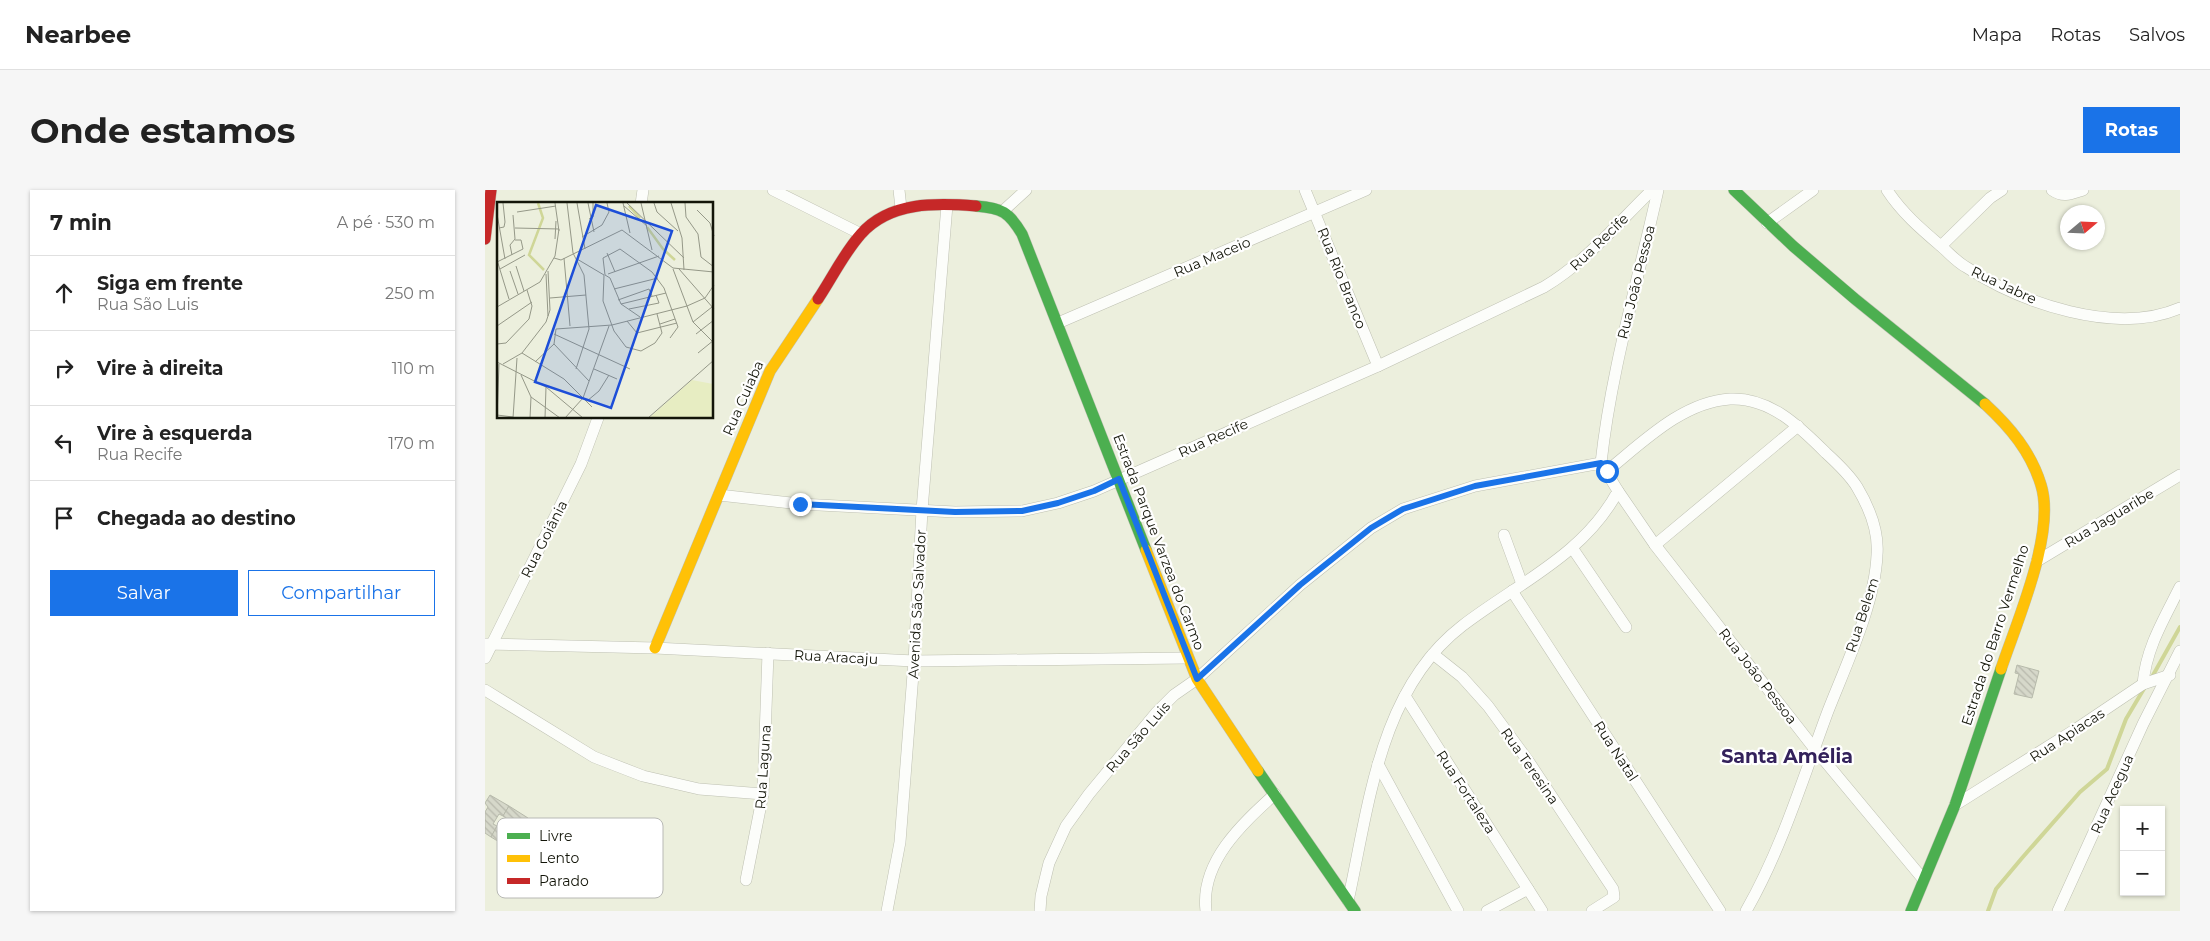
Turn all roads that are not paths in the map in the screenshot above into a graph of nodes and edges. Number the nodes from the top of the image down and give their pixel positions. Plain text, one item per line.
1 (491, 190) edge
2 (773, 190) edge
3 (899, 190) edge
4 (1026, 190) edge
5 (1305, 190) edge
6 (1366, 190) edge
7 (1652, 190) edge
8 (1658, 190) edge
9 (1734, 190) edge
10 (1813, 190) edge
11 (1887, 190) edge
12 (2002, 190) edge
13 (2052, 190) edge
14 (2083, 190) edge
15 (947, 205) junction
16 (901, 208) junction
17 (1003, 211) junction
18 (1315, 212) junction
19 (1767, 224) junction
20 (861, 234) junction
21 (485, 239) edge
22 (1941, 246) junction
23 (2180, 308) edge
24 (1058, 323) junction
25 (1378, 366) junction
26 (598, 419) edge
27 (1798, 426) junction
28 (1604, 467) junction
29 (2180, 476) edge
30 (1119, 479) junction
31 (1618, 491) junction
32 (719, 495) junction
33 (922, 510) junction
34 (1504, 536) dead end
35 (1655, 545) junction
36 (1573, 549) junction
37 (2037, 561) junction
38 (1517, 587) junction
39 (2180, 587) edge
40 (1626, 627) dead end
41 (488, 645) edge
42 (655, 648) junction
43 (2180, 651) edge
44 (768, 653) junction
45 (1433, 654) junction
46 (485, 658) edge
47 (1187, 658) junction
48 (914, 660) junction
49 (2180, 668) edge
50 (2167, 677) junction
51 (1197, 679) junction
52 (2143, 684) junction
53 (485, 690) edge
54 (1405, 696) junction
55 (1814, 748) junction
56 (1378, 764) junction
57 (763, 794) junction
58 (1275, 794) junction
59 (1955, 805) junction
60 (1923, 879) junction
61 (746, 880) dead end
62 (1528, 888) junction
63 (1349, 900) junction
64 (887, 911) edge
65 (1040, 911) edge
66 (1206, 911) edge
67 (1355, 911) edge
68 (1458, 911) edge
69 (1487, 911) edge
70 (1542, 911) edge
71 (1592, 911) edge
72 (1720, 911) edge
73 (1746, 911) edge
74 (1911, 911) edge
75 (2058, 911) edge

1 - 21 street
2 - 20 street
3 - 16 street
4 - 17 street
5 - 18 street, Rua Rio Branco
6 - 18 street, Rua Maceio
7 - 25 street, Rua Recife
8 - 28 street, Rua João Pessoa
9 - 19 street, Estrada do Barro Vermelho
10 - 19 street
11 - 22 street, Rua Jabre
12 - 22 street
13 - 14 street
15 - 16 street, Rua Cuiaba
15 - 17 street
15 - 33 street, Avenida São Salvador
16 - 20 street, Rua Cuiaba
17 - 24 street, Estrada Parque Varzea do Carmo
18 - 24 street, Rua Maceio
18 - 25 street, Rua Rio Branco
19 - 37 street, Estrada do Barro Vermelho
20 - 32 street, Rua Cuiaba
22 - 23 street, Rua Jabre
24 - 30 street, Estrada Parque Varzea do Carmo
25 - 30 street, Rua Recife
26 - 41 street, Rua Goiânia
27 - 28 street, Rua Belem
27 - 35 street
27 - 55 street, Rua Belem
28 - 31 street
28 - 51 street, Rua São Luis
29 - 37 street, Rua Jaguaribe
30 - 33 street, Rua Recife
30 - 47 street, Estrada Parque Varzea do Carmo
31 - 35 street, Rua João Pessoa
31 - 36 street
32 - 33 street, Rua Recife
32 - 42 street, Rua Cuiaba
33 - 48 street, Avenida São Salvador
34 - 38 street, Rua Natal
35 - 55 street, Rua João Pessoa
36 - 38 street
36 - 40 street
37 - 59 street, Estrada do Barro Vermelho
38 - 45 street
38 - 72 street, Rua Natal
39 - 52 street
41 - 42 street, Rua Aracaju
41 - 46 street, Rua Goiânia
42 - 44 street, Rua Aracaju
43 - 50 street, Rua Acegua
44 - 48 street, Rua Aracaju
44 - 57 street, Rua Laguna
45 - 54 street
45 - 71 street, Rua Teresina
47 - 48 street, Rua Aracaju
47 - 51 street, Estrada Parque Varzea do Carmo
48 - 64 street, Avenida São Salvador
49 - 50 street, Rua Apiacas
50 - 52 street, Rua Apiacas
50 - 75 street, Rua Acegua
51 - 58 street, Estrada Parque Varzea do Carmo
51 - 65 street, Rua São Luis
52 - 59 street, Rua Apiacas
53 - 57 street
54 - 56 street
54 - 62 street, Rua Fortaleza
55 - 60 street, Rua João Pessoa
55 - 73 street, Rua Belem
56 - 63 street
56 - 68 street
57 - 61 street, Rua Laguna
58 - 63 street, Estrada Parque Varzea do Carmo
58 - 66 street
59 - 60 street, Estrada do Barro Vermelho
60 - 74 street, Estrada do Barro Vermelho
62 - 69 street
62 - 70 street, Rua Fortaleza
63 - 67 street, Estrada Parque Varzea do Carmo

